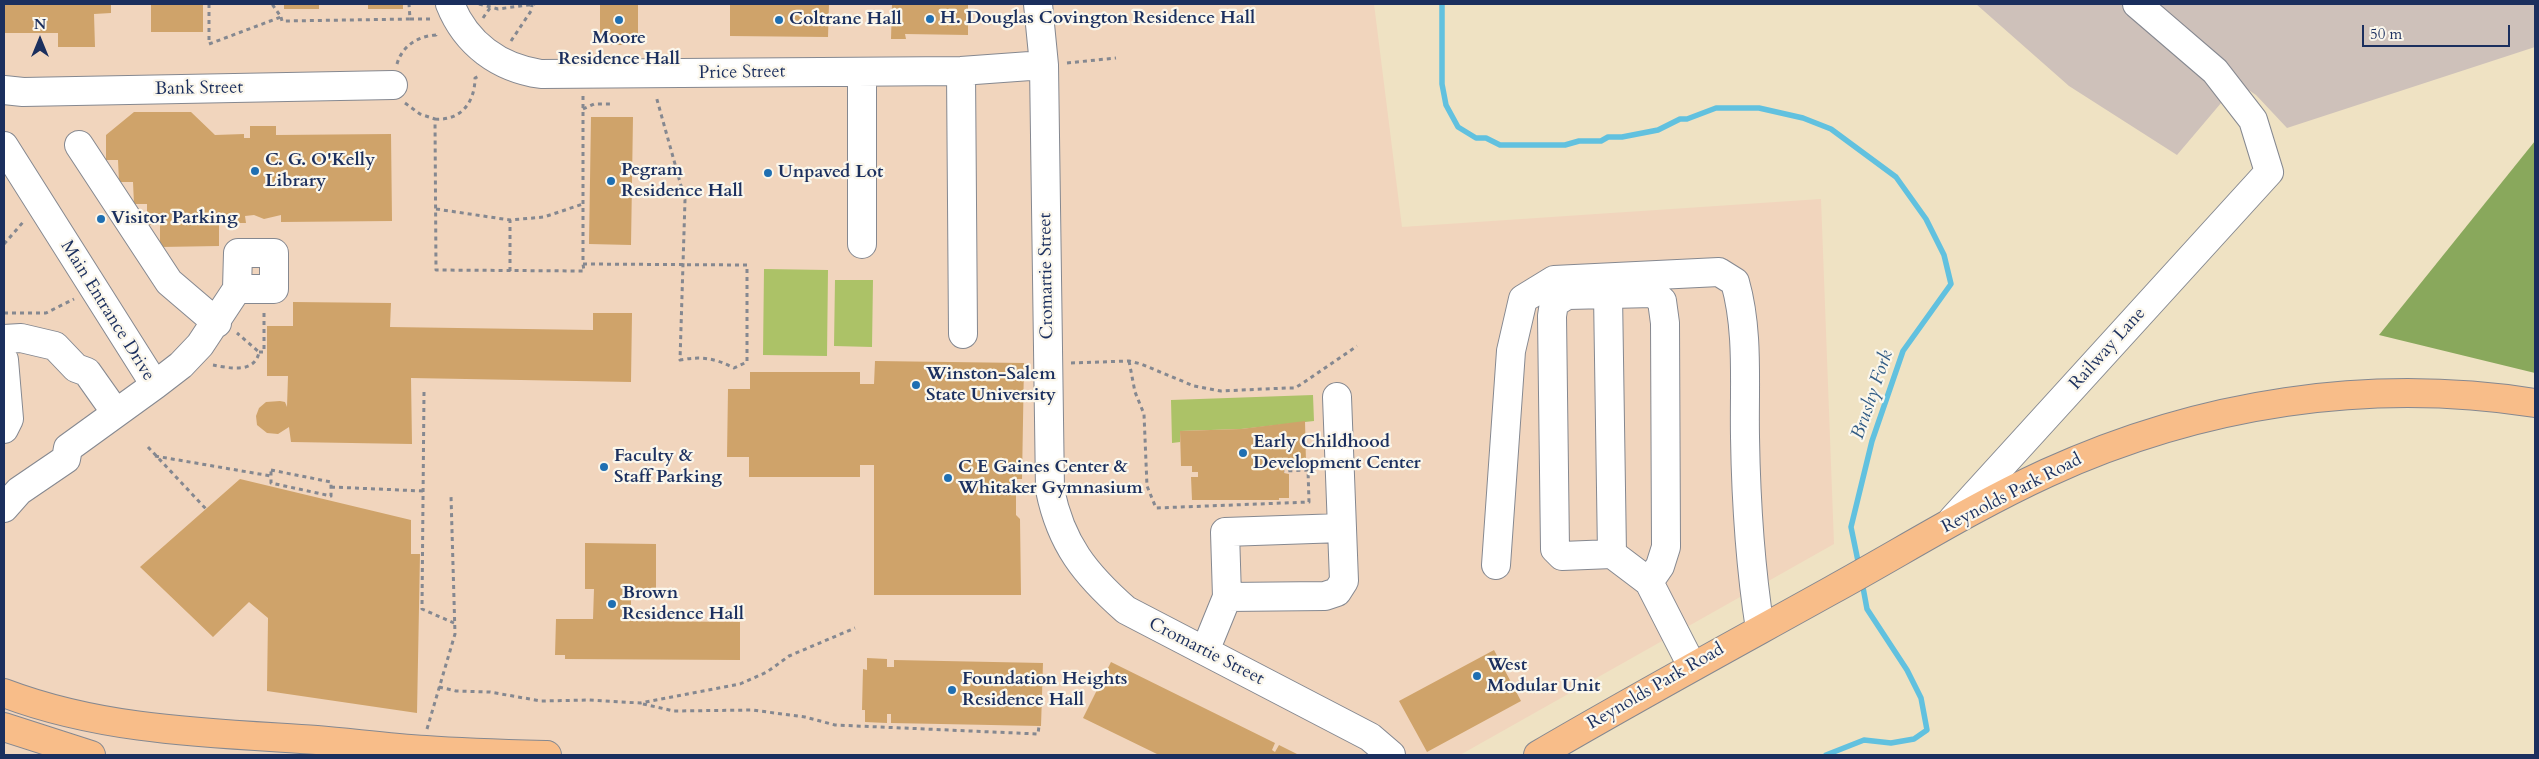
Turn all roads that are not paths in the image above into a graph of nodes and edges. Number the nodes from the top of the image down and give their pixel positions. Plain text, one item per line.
1 (1038, 4) edge
2 (2137, 4) edge
3 (443, 11) edge
4 (1044, 64) junction
5 (968, 71) junction
6 (862, 72) junction
7 (393, 85) road end
8 (4, 90) edge
9 (79, 145) dead end
10 (4, 146) edge
11 (862, 244) dead end
12 (237, 289) dead end
13 (1608, 294) junction
14 (225, 326) junction
15 (964, 334) dead end
16 (4, 339) edge
17 (4, 360) edge
18 (155, 385) junction
19 (1337, 397) dead end
20 (6, 402) edge
21 (2535, 402) edge
22 (110, 418) junction
23 (4, 429) edge
24 (23, 473) edge
25 (4, 508) edge
26 (1947, 526) junction
27 (1342, 528) junction
28 (1612, 554) junction
29 (1496, 565) dead end
30 (1649, 582) junction
31 (1227, 597) junction
32 (1760, 629) junction
33 (1205, 651) junction
34 (1692, 666) junction
35 (4, 693) edge
36 (4, 726) edge
37 (91, 755) edge
38 (547, 755) edge
39 (1391, 755) edge
40 (1538, 755) edge

1 - 4 street, Cromartie Street
2 - 26 street, Railway Lane
3 - 6 street, Price Street
4 - 5 street, Price Street
4 - 33 street, Cromartie Street
5 - 6 street, Price Street
5 - 15 street
6 - 11 street
7 - 8 street, Bank Street
9 - 14 street
10 - 18 street, Main Entrance Drive
12 - 14 street
13 - 28 street
13 - 28 street
13 - 30 street
14 - 18 street
16 - 22 street
17 - 20 street
18 - 22 street, Main Entrance Drive
19 - 27 street
20 - 23 street
21 - 26 main road, Reynolds Park Road
22 - 24 street, Main Entrance Drive
24 - 25 street, Main Entrance Drive
26 - 32 main road, Reynolds Park Road
27 - 31 street
27 - 31 street
28 - 30 street
29 - 32 street
30 - 34 street
31 - 33 street
32 - 34 main road, Reynolds Park Road
33 - 39 street, Cromartie Street
34 - 40 main road, Reynolds Park Road
35 - 38 main road
36 - 37 main road

